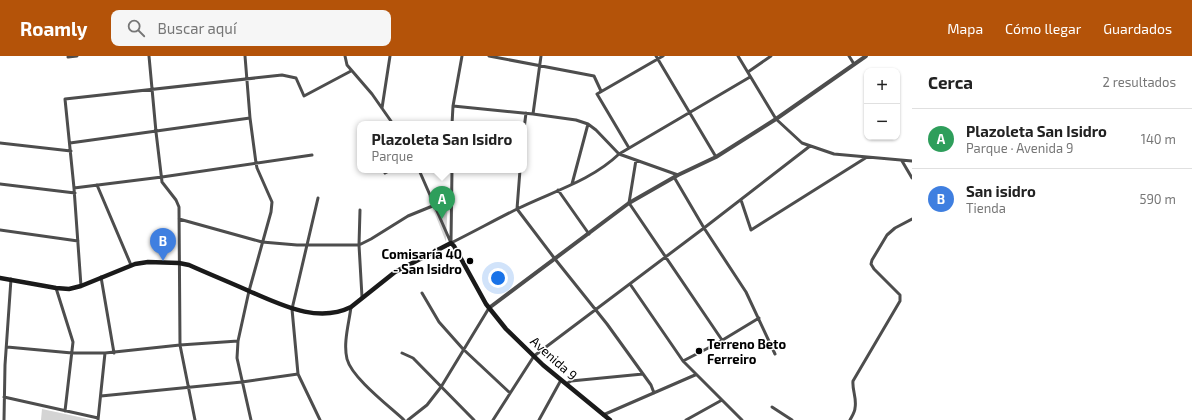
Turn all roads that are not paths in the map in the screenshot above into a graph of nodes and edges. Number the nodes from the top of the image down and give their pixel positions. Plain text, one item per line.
1 (77, 56) edge
2 (149, 56) edge
3 (245, 56) edge
4 (345, 56) edge
5 (390, 56) edge
6 (462, 56) edge
7 (489, 56) edge
8 (541, 56) edge
9 (663, 56) edge
10 (738, 56) edge
11 (771, 56) edge
12 (849, 56) edge
13 (866, 56) edge
14 (68, 57) dead end
15 (657, 58) edge
16 (854, 64) junction
17 (539, 66) junction
18 (351, 72) junction
19 (748, 72) junction
20 (750, 77) junction
21 (247, 78) junction
22 (152, 90) junction
23 (601, 91) junction
24 (453, 106) junction
25 (382, 108) junction
26 (526, 113) junction
27 (689, 113) junction
28 (533, 114) junction
29 (250, 118) junction
30 (776, 119) junction
31 (391, 121) edge
32 (452, 121) edge
33 (525, 121) edge
34 (588, 124) junction
35 (156, 132) junction
36 (0, 143) edge
37 (70, 143) junction
38 (810, 146) junction
39 (629, 148) junction
40 (71, 151) junction
41 (619, 154) junction
42 (312, 155) dead end
43 (716, 157) junction
44 (868, 157) junction
45 (636, 160) junction
46 (902, 161) junction
47 (912, 161) edge
48 (256, 163) junction
49 (420, 173) edge
50 (452, 173) edge
51 (520, 173) edge
52 (676, 176) junction
53 (162, 177) junction
54 (912, 178) edge
55 (0, 184) edge
56 (572, 184) junction
57 (98, 185) junction
58 (74, 188) junction
59 (558, 190) junction
60 (75, 193) junction
61 (318, 198) dead end
62 (741, 200) junction
63 (629, 203) junction
64 (434, 205) junction
65 (517, 209) junction
66 (360, 210) dead end
67 (912, 218) edge
68 (179, 219) junction
69 (704, 228) junction
70 (0, 230) edge
71 (589, 234) junction
72 (78, 241) junction
73 (262, 242) junction
74 (451, 243) junction
75 (359, 244) junction
76 (307, 245) junction
77 (665, 256) junction
78 (555, 259) junction
79 (178, 263) junction
80 (131, 265) junction
81 (101, 277) junction
82 (0, 278) edge
83 (11, 280) junction
84 (630, 284) junction
85 (81, 286) junction
86 (56, 288) junction
87 (249, 291) junction
88 (422, 294) dead end
89 (362, 297) junction
90 (351, 307) junction
91 (489, 308) junction
92 (292, 309) junction
93 (594, 310) junction
94 (759, 318) junction
95 (722, 340) junction
96 (238, 341) junction
97 (180, 345) junction
98 (7, 347) junction
99 (463, 349) junction
100 (72, 353) junction
101 (114, 353) junction
102 (402, 353) dead end
103 (105, 354) junction
104 (775, 354) dead end
105 (534, 356) junction
106 (683, 361) junction
107 (0, 365) edge
108 (5, 365) junction
109 (298, 374) junction
110 (643, 374) junction
111 (695, 375) junction
112 (561, 380) junction
113 (242, 382) junction
114 (566, 384) junction
115 (441, 387) junction
116 (189, 388) junction
117 (510, 393) junction
118 (654, 393) junction
119 (101, 396) junction
120 (4, 397) junction
121 (722, 400) junction
122 (772, 407) dead end
123 (66, 411) junction
124 (604, 415) junction
125 (98, 419) edge
126 (4, 420) edge
127 (195, 420) edge
128 (251, 420) edge
129 (320, 420) edge
130 (404, 420) edge
131 (408, 420) edge
132 (474, 420) edge
133 (493, 420) edge
134 (539, 420) edge
135 (610, 420) edge
136 (686, 420) edge
137 (742, 420) edge
138 (792, 420) edge
139 (850, 420) edge

1 - 14 street
2 - 22 street
3 - 21 street
4 - 18 street
5 - 25 street
6 - 24 street
7 - 17 street
8 - 17 street
9 - 15 street
10 - 19 street
11 - 19 street
12 - 16 street
13 - 16 street
15 - 23 street
15 - 27 street
16 - 30 street
17 - 23 street
17 - 28 street
18 - 21 street
18 - 25 street
19 - 20 street
20 - 27 street
20 - 30 street
21 - 22 street
21 - 29 street
22 - 35 street
22 - 37 street
23 - 39 street
24 - 26 street
24 - 32 street
25 - 31 street
26 - 28 street
26 - 33 street
27 - 39 street
27 - 43 street
28 - 34 street
29 - 35 street
29 - 48 street
30 - 38 street
30 - 43 street
34 - 41 street
34 - 56 street
35 - 37 street
35 - 53 street
36 - 40 street
37 - 40 street
38 - 44 street
38 - 62 street
39 - 41 street
40 - 58 street
41 - 45 street
41 - 56 street
42 - 48 street
43 - 52 street
44 - 46 street
44 - 62 street
45 - 52 street
45 - 63 street
46 - 47 street
46 - 54 street
48 - 53 street
48 - 73 street
49 - 64 street
50 - 74 street
51 - 65 street
52 - 63 street
52 - 69 street
53 - 57 street
53 - 68 street
55 - 60 street
56 - 59 street
57 - 58 street
57 - 80 street
58 - 60 street
59 - 65 street
59 - 71 street
60 - 72 street
61 - 76 street
62 - 69 street
63 - 71 street
63 - 77 street
64 - 74 street
64 - 75 street
65 - 74 street
65 - 78 street
66 - 75 street
67 - 139 street
68 - 73 street
68 - 79 street
69 - 77 street
69 - 94 street
70 - 72 street
71 - 78 street
72 - 85 street
73 - 76 street
73 - 87 street
74 - 89 main road
74 - 91 main road, Avenida 9
75 - 76 street
75 - 89 street
76 - 92 street
77 - 84 street
77 - 95 street
78 - 91 street
78 - 93 street
79 - 80 main road
79 - 87 main road
79 - 97 street
80 - 81 main road
81 - 85 main road
81 - 101 street
82 - 83 main road
83 - 86 main road
83 - 98 street
84 - 93 street
84 - 106 street
85 - 86 main road
86 - 100 street
87 - 92 main road
87 - 96 street
88 - 99 street
89 - 90 main road
90 - 92 main road
90 - 130 street
91 - 99 street
91 - 105 main road, Avenida 9
92 - 109 street
93 - 105 street
93 - 110 street
94 - 95 street
94 - 104 street
95 - 106 street
96 - 97 street
96 - 113 street
97 - 101 street
97 - 116 street
98 - 100 street
98 - 108 street
99 - 115 street
99 - 117 street
100 - 103 street
100 - 123 street
101 - 103 street
102 - 115 street
103 - 119 street
105 - 112 main road, Avenida 9
105 - 117 street
106 - 111 street
107 - 108 street
108 - 120 street
109 - 113 street
109 - 129 street
110 - 114 street
110 - 118 street
111 - 118 street
111 - 121 street
112 - 114 main road, Avenida 9
112 - 134 street
113 - 116 street
113 - 128 street
114 - 124 main road, Avenida 9
115 - 131 street
115 - 132 street
116 - 119 street
116 - 127 street
117 - 133 street
118 - 124 street
119 - 125 street
120 - 123 street
120 - 126 street
121 - 136 street
121 - 137 street
122 - 138 street
123 - 125 street
124 - 135 main road, Avenida 9

